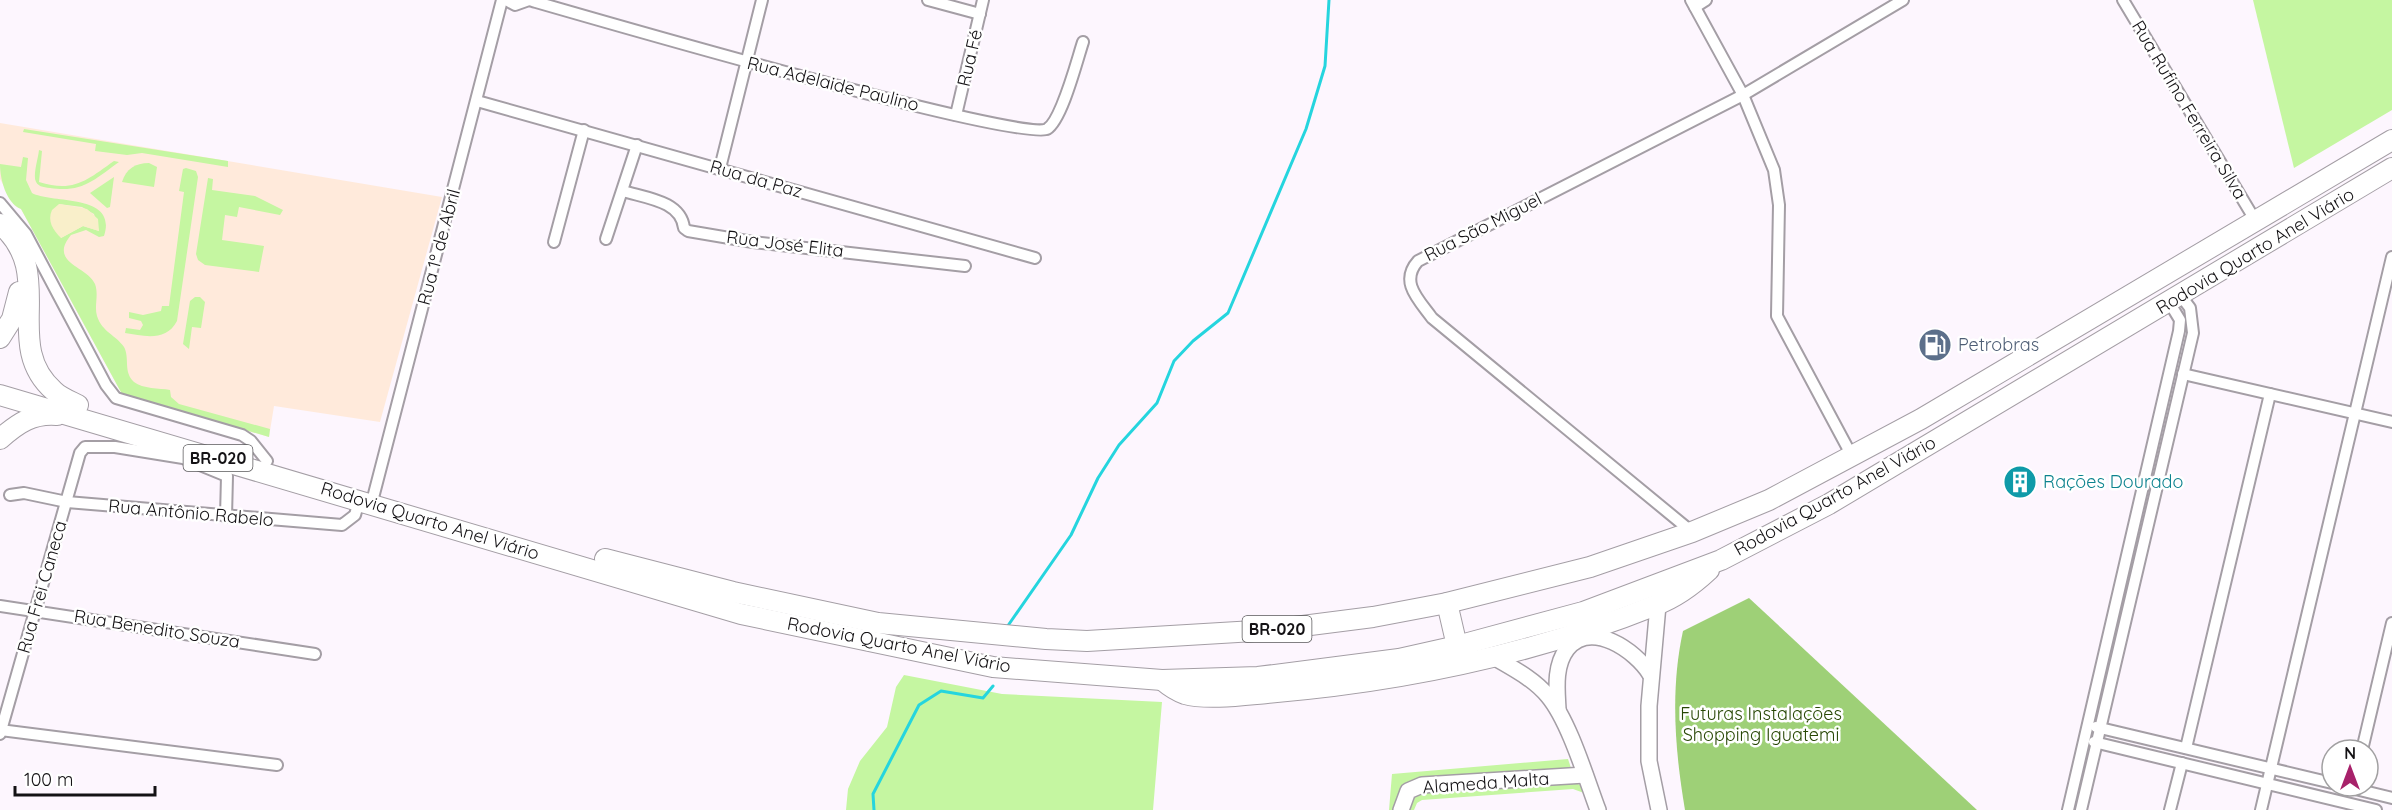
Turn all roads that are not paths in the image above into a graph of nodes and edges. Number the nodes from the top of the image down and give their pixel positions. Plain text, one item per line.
1 (504, 0) edge
2 (529, 0) edge
3 (762, 0) edge
4 (928, 0) edge
5 (983, 0) edge
6 (1706, 0) edge
7 (1903, 0) edge
8 (2123, 0) edge
9 (1693, 3) edge
10 (980, 14) junction
11 (1083, 42) dead end
12 (747, 62) junction
13 (1743, 95) junction
14 (477, 101) junction
15 (956, 115) junction
16 (585, 130) junction
17 (2392, 140) edge
18 (637, 145) junction
19 (720, 168) junction
20 (2392, 168) edge
21 (623, 191) junction
22 (0, 203) edge
23 (2255, 220) junction
24 (0, 224) edge
25 (606, 239) dead end
26 (0, 240) edge
27 (554, 242) dead end
28 (2392, 257) edge
29 (1035, 258) dead end
30 (965, 266) dead end
31 (2154, 280) junction
32 (2175, 299) junction
33 (0, 338) edge
34 (2012, 365) junction
35 (2183, 375) junction
36 (0, 384) edge
37 (2027, 386) junction
38 (2270, 394) junction
39 (0, 395) edge
40 (77, 411) junction
41 (2355, 413) junction
42 (2392, 422) edge
43 (0, 439) edge
44 (1853, 458) junction
45 (267, 461) junction
46 (232, 470) junction
47 (10, 495) dead end
48 (366, 498) junction
49 (68, 502) junction
50 (226, 517) junction
51 (1692, 532) junction
52 (2130, 544) junction
53 (2144, 547) junction
54 (1721, 560) junction
55 (1447, 603) junction
56 (1658, 605) junction
57 (0, 606) edge
58 (34, 611) junction
59 (2392, 623) edge
60 (1457, 646) junction
61 (315, 654) dead end
62 (1492, 656) junction
63 (1650, 674) junction
64 (1162, 680) junction
65 (1559, 712) junction
66 (2088, 725) junction
67 (2102, 728) junction
68 (0, 731) edge
69 (2365, 738) edge
70 (2085, 740) junction
71 (2099, 743) junction
72 (2186, 748) junction
73 (2182, 763) junction
74 (277, 765) dead end
75 (2271, 769) junction
76 (1585, 776) junction
77 (2320, 780) edge
78 (2267, 784) junction
79 (2348, 807) edge
80 (1401, 810) edge
81 (1598, 810) edge
82 (1659, 810) edge
83 (2068, 810) edge
84 (2081, 810) edge
85 (2170, 810) edge
86 (2260, 810) edge
87 (2376, 810) edge

1 - 2 street, Rua Adelaide Paulino
1 - 14 street, Rua 1º de Abril
2 - 12 street, Rua Adelaide Paulino
3 - 12 street
4 - 10 street
5 - 10 street, Rua Fé
6 - 9 street
7 - 13 street, Rua São Miguel
8 - 23 street, Rua Rufino Ferreira Silva
9 - 13 street
10 - 15 street, Rua Fé
11 - 15 street, Rua Adelaide Paulino
12 - 15 street, Rua Adelaide Paulino
12 - 19 street
13 - 44 street
13 - 51 street, Rua São Miguel
14 - 16 street, Rua da Paz
14 - 48 street, Rua 1º de Abril
16 - 18 street, Rua da Paz
16 - 27 street
17 - 23 highway, Rodovia Quarto Anel Viário / BR-020
18 - 19 street, Rua da Paz
18 - 21 street
19 - 29 street, Rua da Paz
20 - 32 highway, Rodovia Quarto Anel Viário / BR-020
21 - 25 street
21 - 30 street, Rua José Elita
22 - 45 street
23 - 31 highway, Rodovia Quarto Anel Viário / BR-020
24 - 40 highway
26 - 33 highway
28 - 41 street
31 - 32 highway
31 - 34 highway, Rodovia Quarto Anel Viário / BR-020
32 - 35 street
32 - 37 highway, Rodovia Quarto Anel Viário / BR-020
32 - 52 street
34 - 37 highway
34 - 44 highway, Rodovia Quarto Anel Viário / BR-020
35 - 38 street
35 - 53 street
36 - 40 highway, Rodovia Quarto Anel Viário / BR-020
37 - 54 highway, Rodovia Quarto Anel Viário / BR-020
38 - 41 street
38 - 72 street
39 - 40 highway, Rodovia Quarto Anel Viário / BR-020
40 - 43 highway
40 - 45 highway, Rodovia Quarto Anel Viário / BR-020
40 - 46 highway, Rodovia Quarto Anel Viário / BR-020
41 - 42 street
41 - 75 street
44 - 51 highway, Rodovia Quarto Anel Viário / BR-020
45 - 48 highway, Rodovia Quarto Anel Viário / BR-020
46 - 48 highway, Rodovia Quarto Anel Viário / BR-020
46 - 49 street, Rua Frei Caneca
46 - 50 street
47 - 49 street, Rua Antônio Rabelo
48 - 50 street, Rua Antônio Rabelo
48 - 55 highway, Rodovia Quarto Anel Viário / BR-020
48 - 64 highway, Rodovia Quarto Anel Viário / BR-020
49 - 50 street, Rua Antônio Rabelo
49 - 58 street, Rua Frei Caneca
51 - 55 highway, Rodovia Quarto Anel Viário / BR-020
52 - 53 street
52 - 66 street
53 - 67 street
54 - 56 highway
54 - 60 highway, Rodovia Quarto Anel Viário / BR-020
55 - 60 highway
56 - 62 highway
56 - 63 street
57 - 58 street, Rua Benedito Souza
58 - 61 street, Rua Benedito Souza
58 - 68 street, Rua Frei Caneca
59 - 69 street
60 - 64 highway, Rodovia Quarto Anel Viário / BR-020
62 - 64 highway
62 - 65 street
63 - 65 street
63 - 82 street
65 - 76 street
66 - 67 street
66 - 70 street
67 - 71 street
67 - 72 street
68 - 74 street
70 - 71 street
70 - 83 street
71 - 73 street
71 - 84 street
72 - 75 street
73 - 78 street
73 - 85 street
75 - 77 street
75 - 78 street
76 - 80 street, Alameda Malta
76 - 81 street
78 - 79 street
78 - 86 street
79 - 87 street

